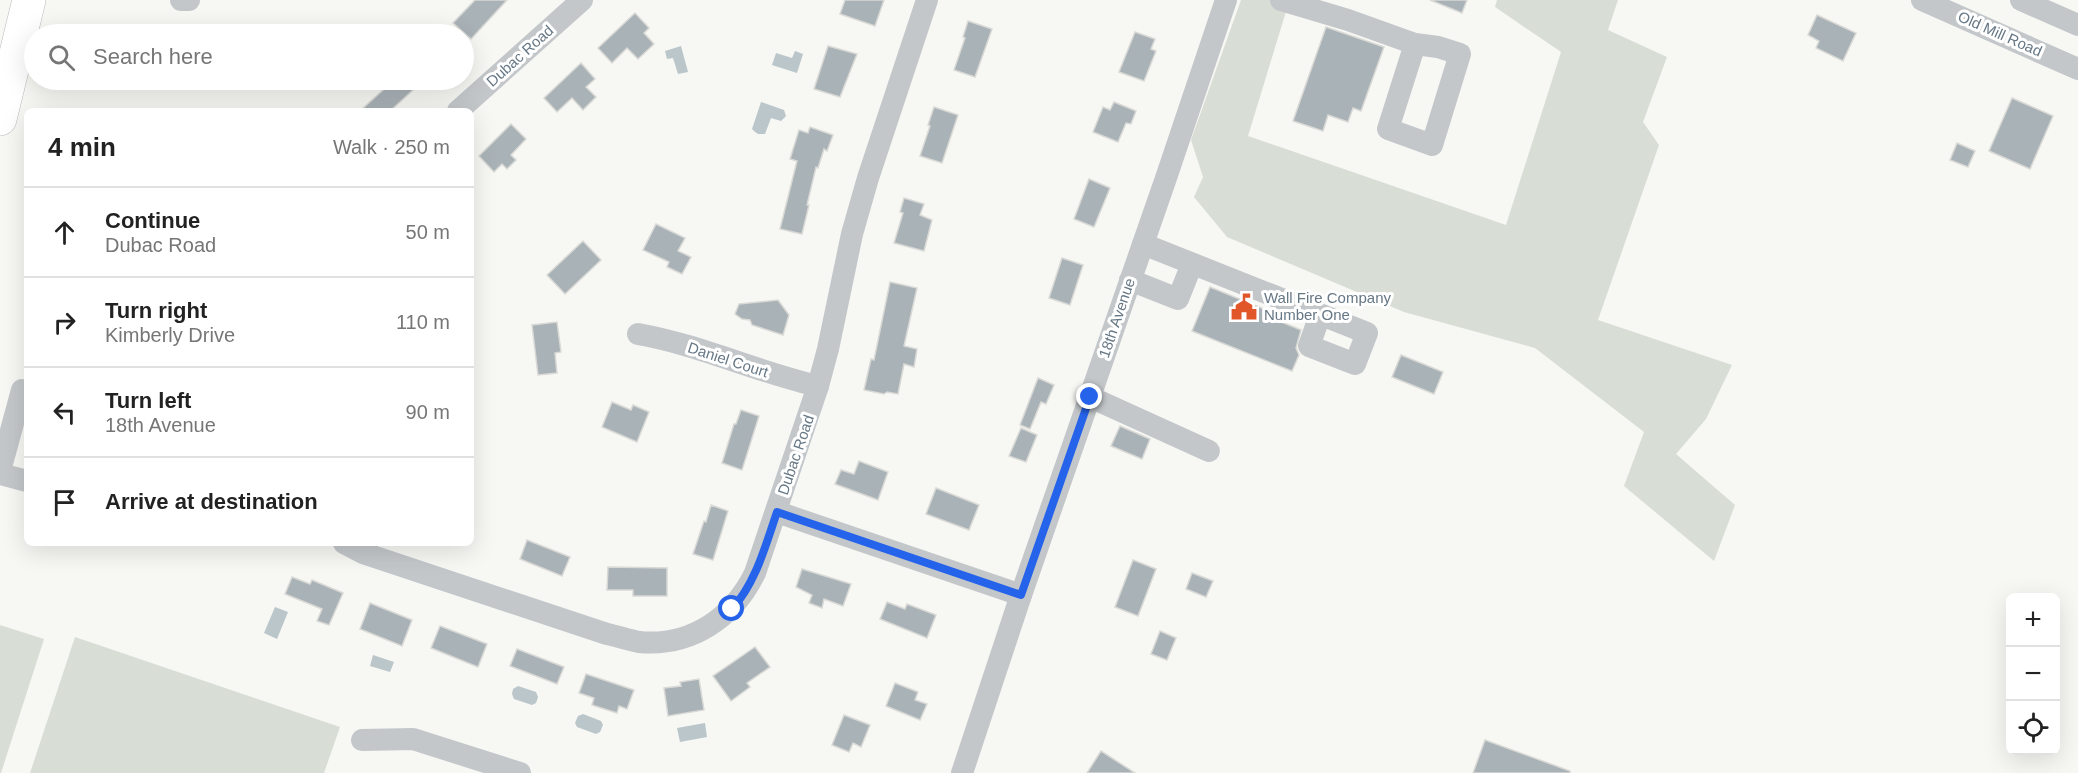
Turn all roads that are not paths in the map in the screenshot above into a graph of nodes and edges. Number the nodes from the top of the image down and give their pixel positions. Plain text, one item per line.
1 (29, 0) edge
2 (181, 0) edge
3 (189, 0) edge
4 (582, 0) edge
5 (927, 0) edge
6 (1226, 0) edge
7 (1281, 0) edge
8 (1922, 0) edge
9 (2021, 0) edge
10 (2078, 25) edge
11 (1415, 44) dead end
12 (2078, 69) edge
13 (461, 108) edge
14 (0, 119) edge
15 (1143, 244) junction
16 (1192, 264) junction
17 (1130, 280) junction
18 (1320, 315) dead end
19 (638, 334) dead end
20 (818, 386) junction
21 (22, 390) dead end
22 (1090, 397) junction
23 (1209, 451) dead end
24 (0, 472) edge
25 (24, 480) edge
26 (777, 512) junction
27 (350, 546) edge
28 (1021, 595) junction
29 (362, 740) dead end
30 (520, 773) edge
31 (962, 773) edge

1 - 14 highway
2 - 3 street
4 - 13 street, Dubac Road
5 - 20 street, Dubac Road
6 - 15 street, 18th Avenue
7 - 11 street
8 - 12 street, Old Mill Road
9 - 10 street
15 - 16 street
15 - 17 street, 18th Avenue
16 - 17 street
16 - 18 street
17 - 22 street, 18th Avenue
19 - 20 street, Daniel Court
20 - 26 street, Dubac Road
21 - 24 street
22 - 23 street
22 - 28 street, 18th Avenue
24 - 25 street
26 - 27 street, Dubac Road
26 - 28 street
28 - 31 street, 18th Avenue
29 - 30 street

